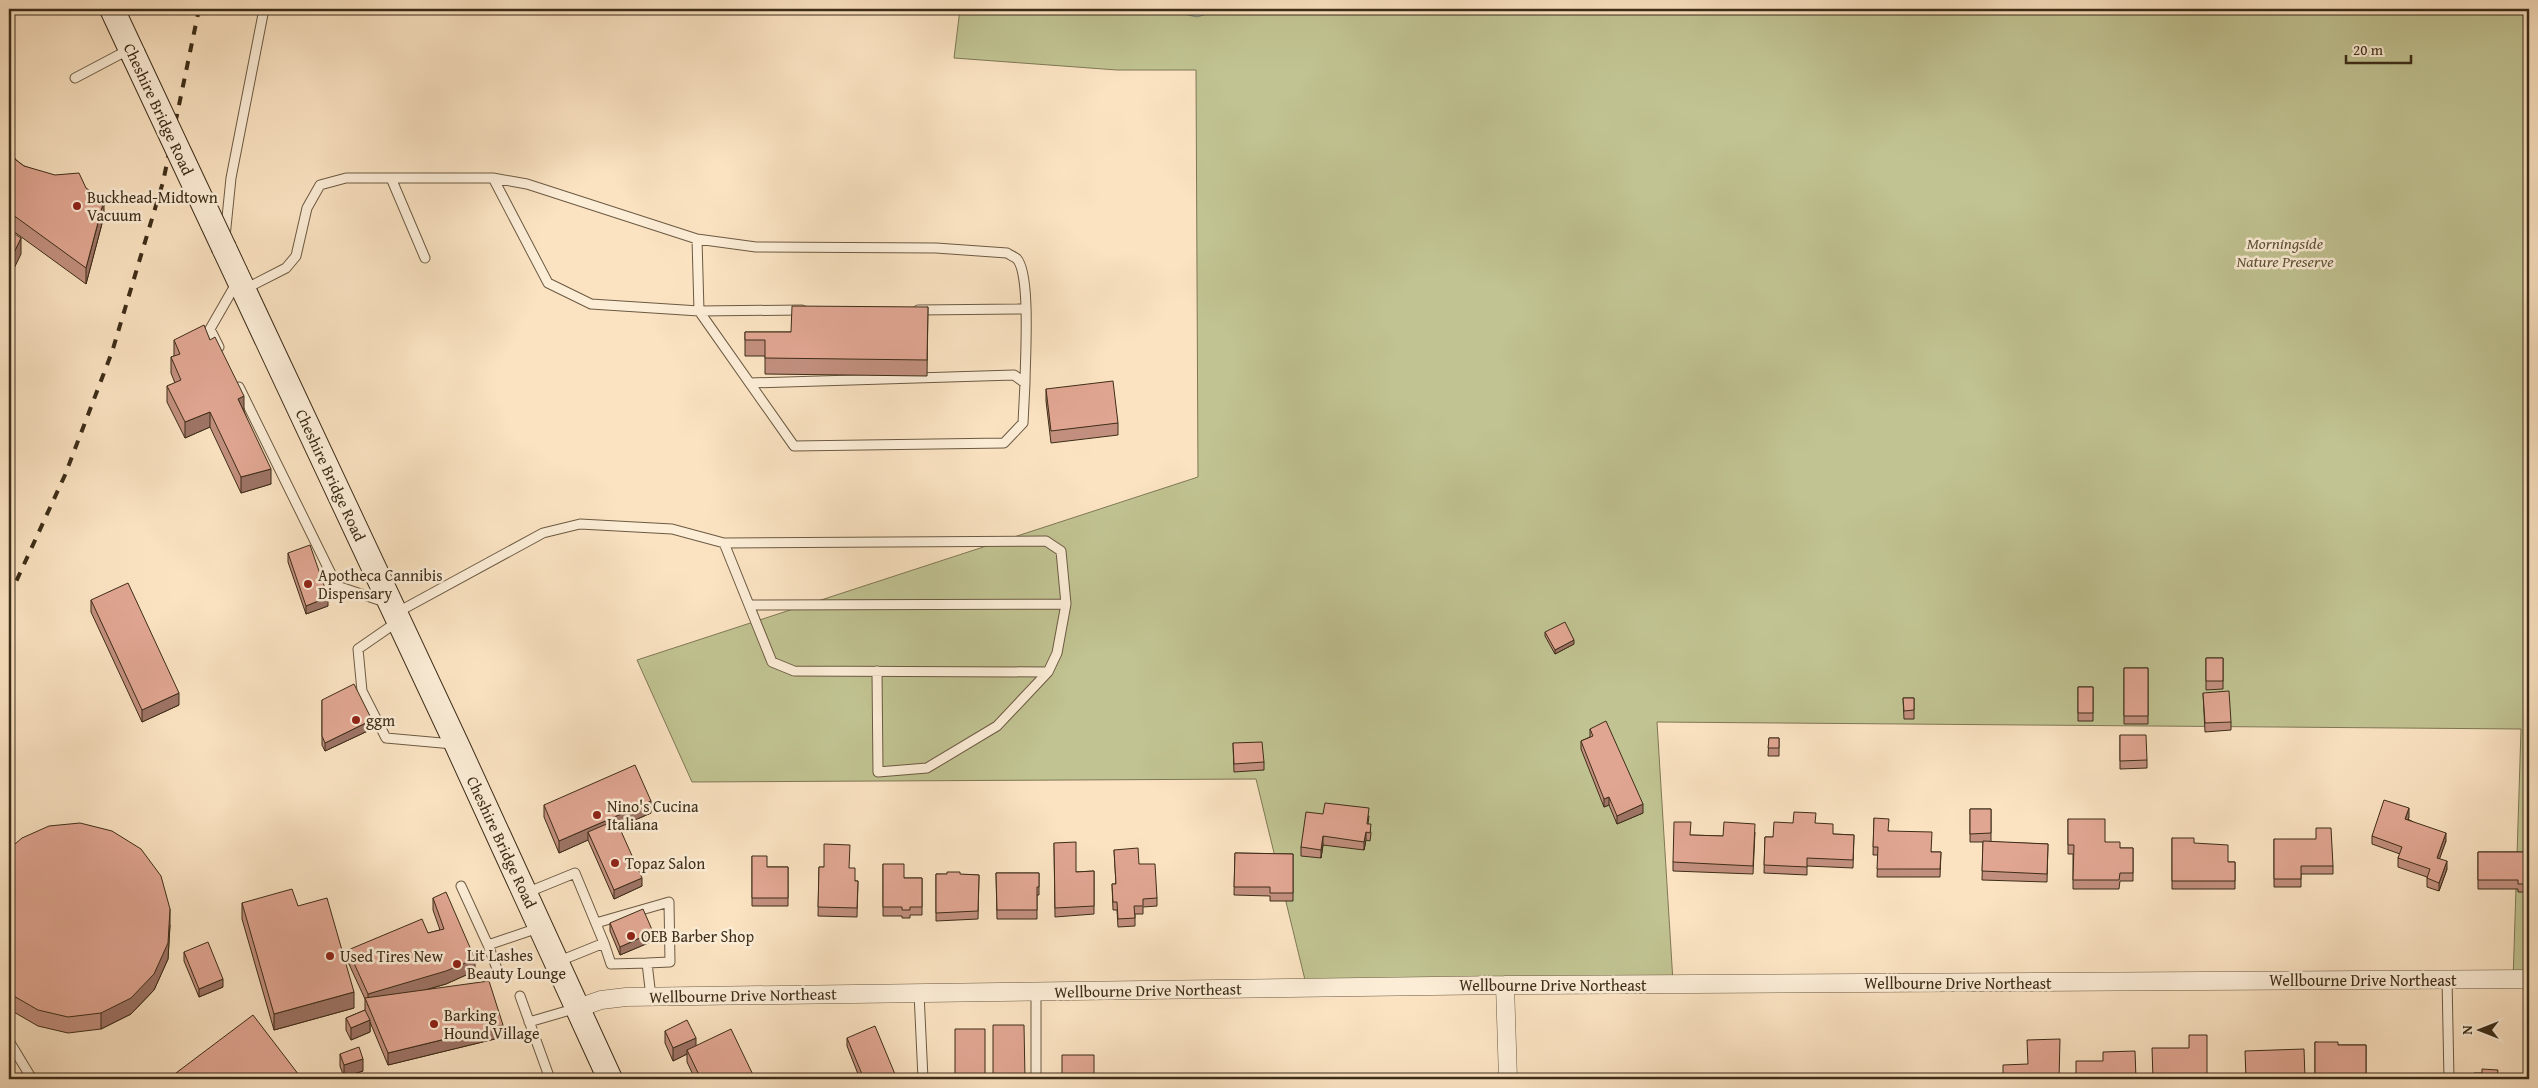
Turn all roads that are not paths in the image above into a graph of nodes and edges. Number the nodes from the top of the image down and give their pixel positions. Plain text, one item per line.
1 (112, 9) edge
2 (264, 9) edge
3 (132, 51) junction
4 (75, 78) dead end
5 (391, 178) junction
6 (493, 178) junction
7 (697, 239) junction
8 (224, 248) junction
9 (425, 258) dead end
10 (241, 284) junction
11 (1026, 309) junction
12 (813, 310) edge
13 (910, 310) edge
14 (699, 311) junction
15 (223, 355) edge
16 (236, 382) edge
17 (750, 383) junction
18 (1025, 383) junction
19 (724, 543) junction
20 (1066, 604) junction
21 (749, 605) junction
22 (395, 613) junction
23 (877, 671) junction
24 (1048, 672) junction
25 (457, 745) junction
26 (461, 886) dead end
27 (525, 893) junction
28 (596, 923) junction
29 (541, 927) junction
30 (604, 943) junction
31 (488, 945) junction
32 (557, 962) junction
33 (646, 963) junction
34 (499, 974) dead end
35 (2447, 979) junction
36 (2529, 979) edge
37 (1505, 985) junction
38 (1036, 992) junction
39 (919, 993) junction
40 (520, 996) dead end
41 (651, 997) junction
42 (578, 1008) junction
43 (529, 1022) junction
44 (9, 1041) edge
45 (32, 1079) edge
46 (550, 1079) edge
47 (610, 1079) edge
48 (923, 1079) edge
49 (1036, 1079) edge
50 (1508, 1079) edge
51 (2449, 1079) edge

1 - 3 main road, Cheshire Bridge Road
2 - 8 lane
3 - 4 lane
3 - 8 main road, Cheshire Bridge Road, bridge
5 - 6 lane
5 - 9 lane
5 - 10 lane
6 - 7 lane
6 - 14 lane
7 - 11 lane
7 - 14 lane
8 - 10 main road, Cheshire Bridge Road
10 - 15 lane
10 - 22 main road, Cheshire Bridge Road
11 - 13 lane
11 - 18 lane
12 - 14 lane
14 - 17 lane
16 - 22 lane
17 - 18 lane
17 - 18 lane
19 - 20 lane
19 - 21 lane
19 - 22 lane
20 - 21 lane
20 - 24 lane
21 - 23 lane
22 - 25 main road, Cheshire Bridge Road
22 - 25 lane
23 - 24 lane
23 - 24 lane
25 - 27 main road, Cheshire Bridge Road
26 - 31 lane
27 - 28 lane
27 - 29 main road, Cheshire Bridge Road
28 - 30 lane
28 - 33 lane
29 - 31 lane
29 - 32 main road, Cheshire Bridge Road
30 - 32 lane
30 - 33 lane
31 - 34 lane
32 - 42 main road, Cheshire Bridge Road
33 - 41 lane
35 - 36 street, Wellbourne Drive Northeast
35 - 37 street, Wellbourne Drive Northeast
35 - 51 lane
37 - 38 street, Wellbourne Drive Northeast
37 - 50 street
38 - 39 street, Wellbourne Drive Northeast
38 - 49 lane
39 - 41 street, Wellbourne Drive Northeast
39 - 48 lane
40 - 43 lane
41 - 42 street, Wellbourne Drive Northeast
42 - 43 lane
42 - 47 main road, Cheshire Bridge Road
43 - 46 lane
44 - 45 lane

